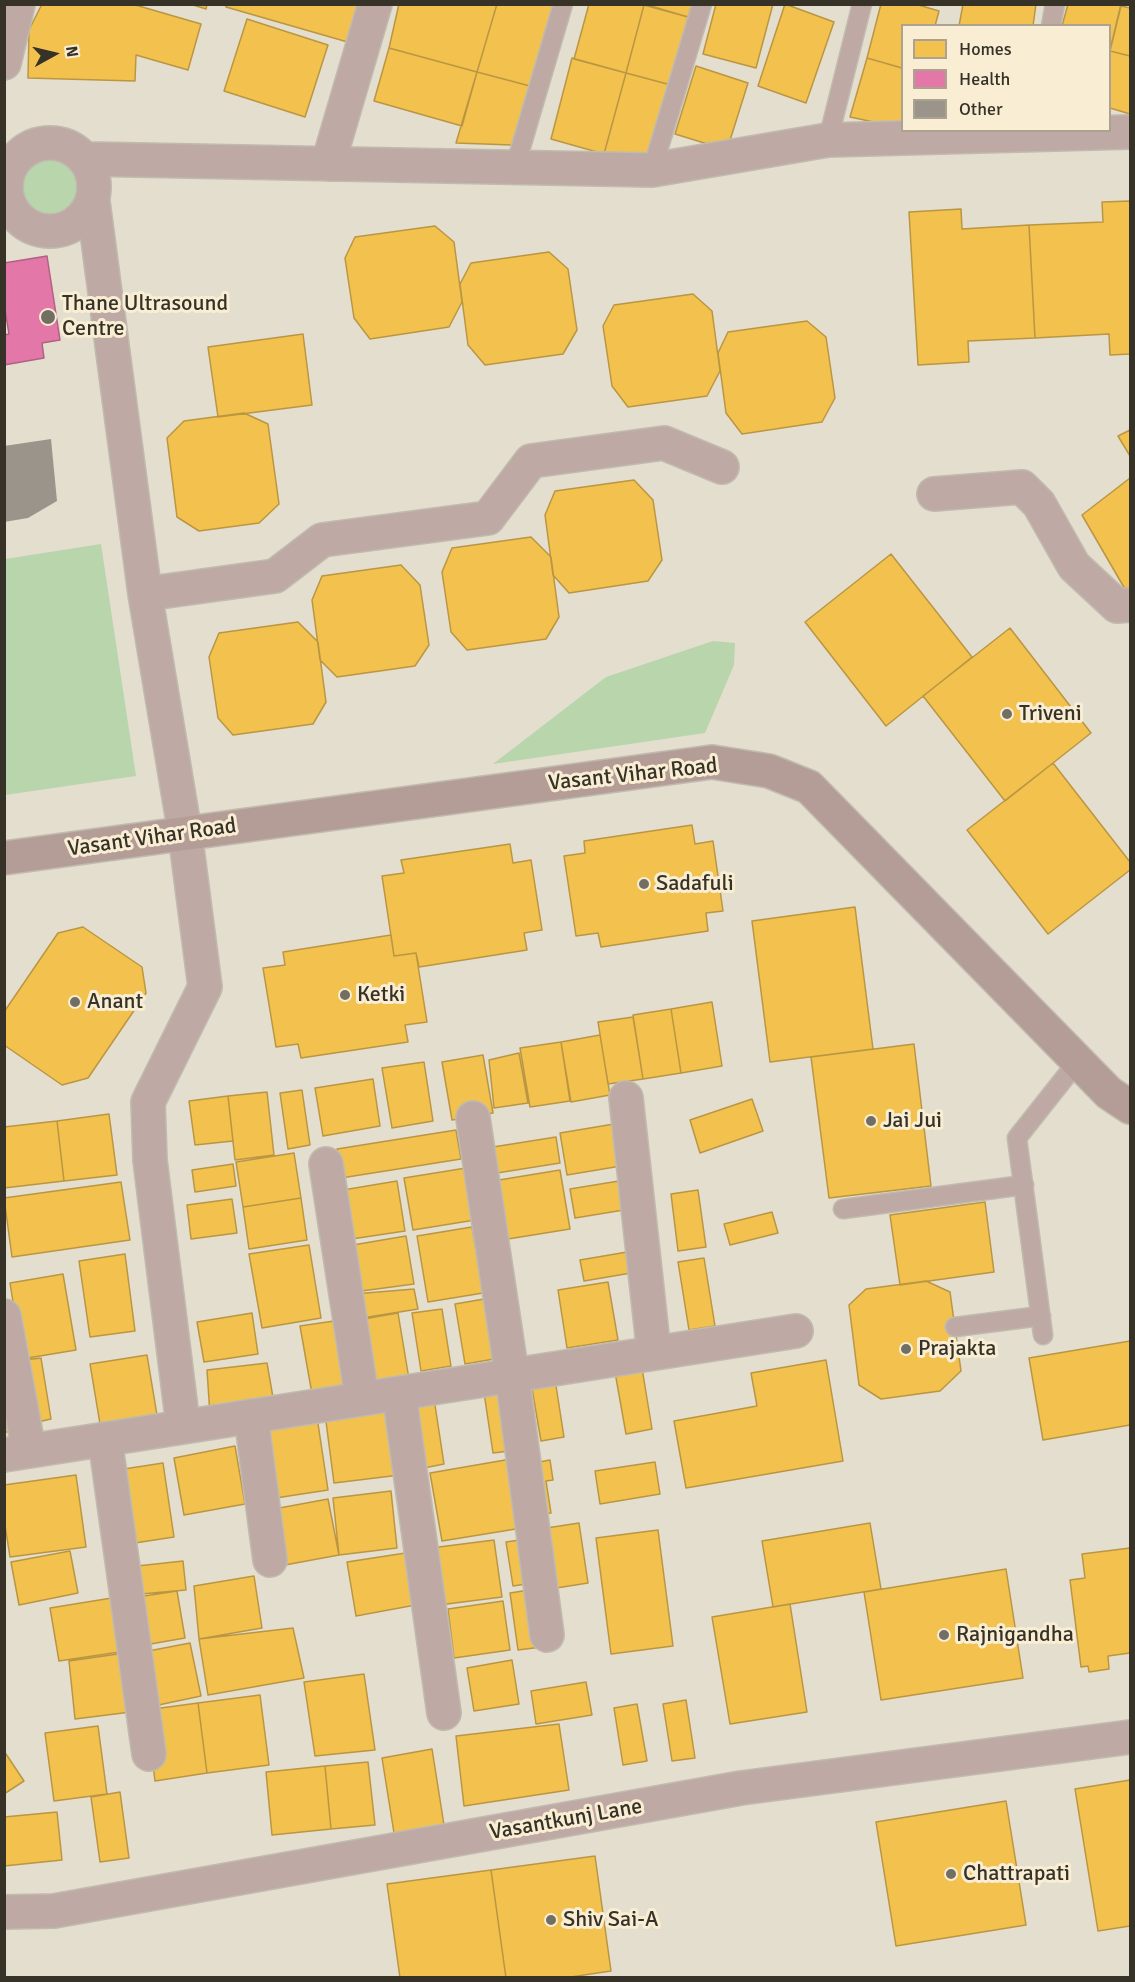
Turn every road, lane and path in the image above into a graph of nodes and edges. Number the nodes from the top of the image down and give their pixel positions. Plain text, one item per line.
1 (18, 4) edge
2 (375, 4) edge
3 (563, 4) edge
4 (702, 4) edge
5 (862, 4) edge
6 (1055, 4) edge
7 (1051, 24) edge
8 (4, 63) edge
9 (1027, 132) edge
10 (1131, 132) edge
11 (828, 140) junction
12 (12, 154) edge
13 (86, 159) junction
14 (328, 164) junction
15 (515, 167) junction
16 (652, 170) junction
17 (5, 195) edge
18 (93, 202) junction
19 (722, 467) dead end
20 (934, 494) dead end
21 (145, 594) junction
22 (1131, 605) edge
23 (185, 833) junction
24 (4, 858) edge
25 (1078, 1061) junction
26 (626, 1098) dead end
27 (1131, 1107) edge
28 (473, 1119) dead end
29 (326, 1164) dead end
30 (1023, 1185) junction
31 (843, 1209) dead end
32 (4, 1316) edge
33 (1041, 1316) junction
34 (955, 1327) dead end
35 (796, 1331) dead end
36 (1043, 1335) dead end
37 (654, 1353) junction
38 (512, 1375) junction
39 (399, 1393) junction
40 (362, 1398) junction
41 (251, 1416) junction
42 (183, 1425) junction
43 (105, 1439) junction
44 (17, 1453) edge
45 (270, 1560) dead end
46 (547, 1635) dead end
47 (444, 1713) dead end
48 (1131, 1737) edge
49 (149, 1754) dead end
50 (4, 1912) edge

1 - 8 street
2 - 14 street
3 - 15 lane
4 - 16 lane
5 - 11 lane
6 - 7 lane
9 - 10 street
9 - 11 street
11 - 16 street
12 - 13 street
12 - 17 street
13 - 14 street
13 - 18 street
14 - 15 street
15 - 16 street
17 - 18 street
18 - 21 street
19 - 21 street
20 - 22 street
21 - 23 street
23 - 24 street, Vasant Vihar Road
23 - 25 street, Vasant Vihar Road
23 - 42 street
25 - 27 street, Vasant Vihar Road
25 - 30 lane
26 - 37 street
28 - 38 street
29 - 40 street
30 - 31 lane
30 - 33 lane
32 - 44 street
33 - 34 lane
33 - 36 lane
35 - 37 street
37 - 38 street
38 - 39 street
38 - 46 street
39 - 40 street
39 - 47 street
40 - 41 street
41 - 42 street
41 - 45 street
42 - 43 street
43 - 44 street
43 - 49 street
48 - 50 street, Vasantkunj Lane

